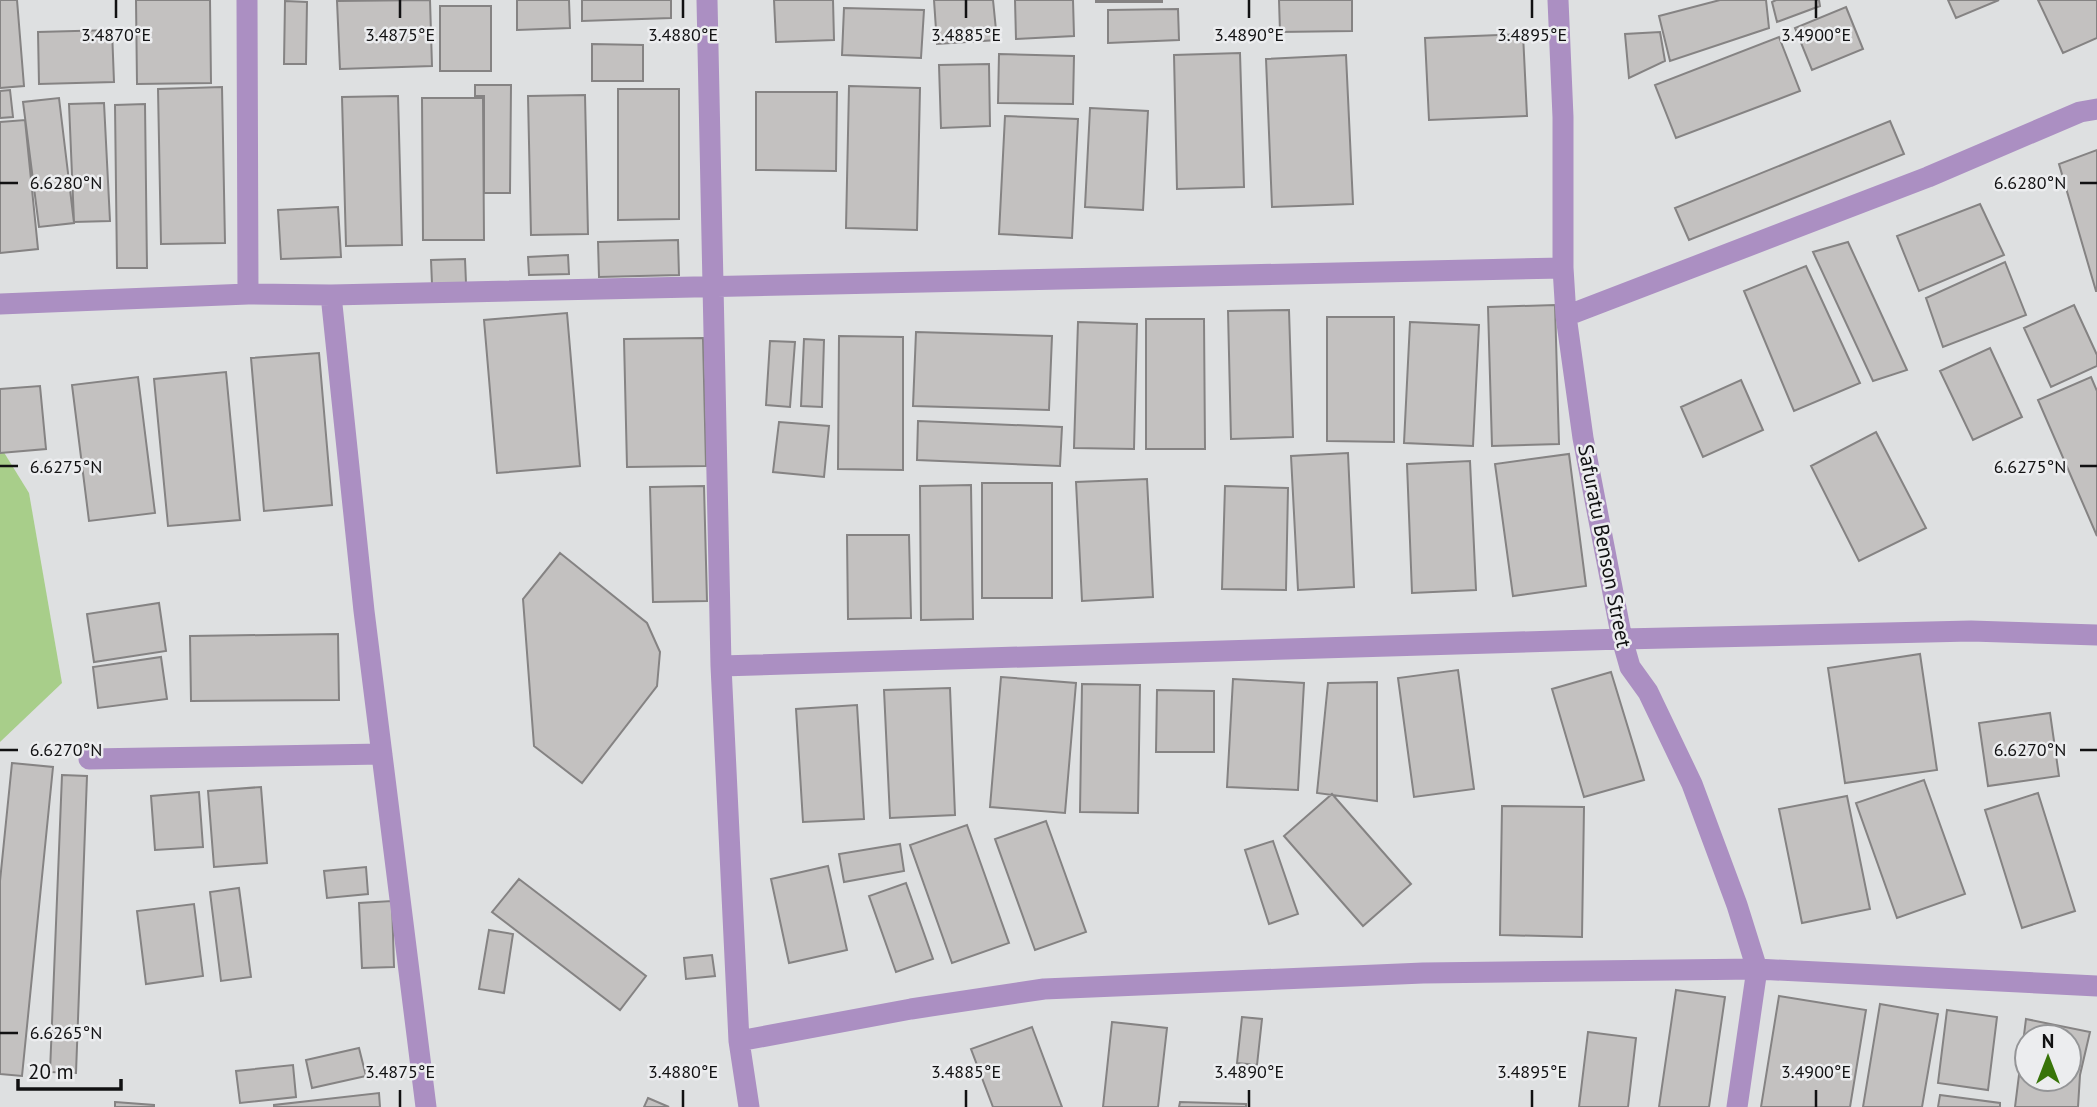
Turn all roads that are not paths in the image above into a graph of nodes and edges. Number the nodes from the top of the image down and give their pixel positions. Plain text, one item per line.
1 (247, 0) edge
2 (707, 0) edge
3 (1558, 0) edge
4 (2097, 109) edge
5 (1563, 268) junction
6 (713, 287) junction
7 (248, 294) junction
8 (331, 295) junction
9 (0, 304) edge
10 (1566, 316) junction
11 (2097, 635) edge
12 (1622, 639) junction
13 (721, 666) junction
14 (382, 754) junction
15 (89, 759) dead end
16 (1757, 970) junction
17 (2097, 986) edge
18 (739, 1041) junction
19 (426, 1107) edge
20 (749, 1107) edge
21 (1737, 1107) edge

1 - 7 street
2 - 6 street
3 - 5 street, Safuratu Benson Street
4 - 10 street
5 - 6 street
5 - 10 street, Safuratu Benson Street
6 - 8 street
6 - 13 street
7 - 8 street
7 - 9 street
8 - 14 street
10 - 12 street, Safuratu Benson Street
11 - 12 street
12 - 13 street
12 - 16 street, Safuratu Benson Street
13 - 18 street
14 - 15 street
14 - 19 street
16 - 17 street
16 - 18 street
16 - 21 street, Safuratu Benson Street
18 - 20 street

